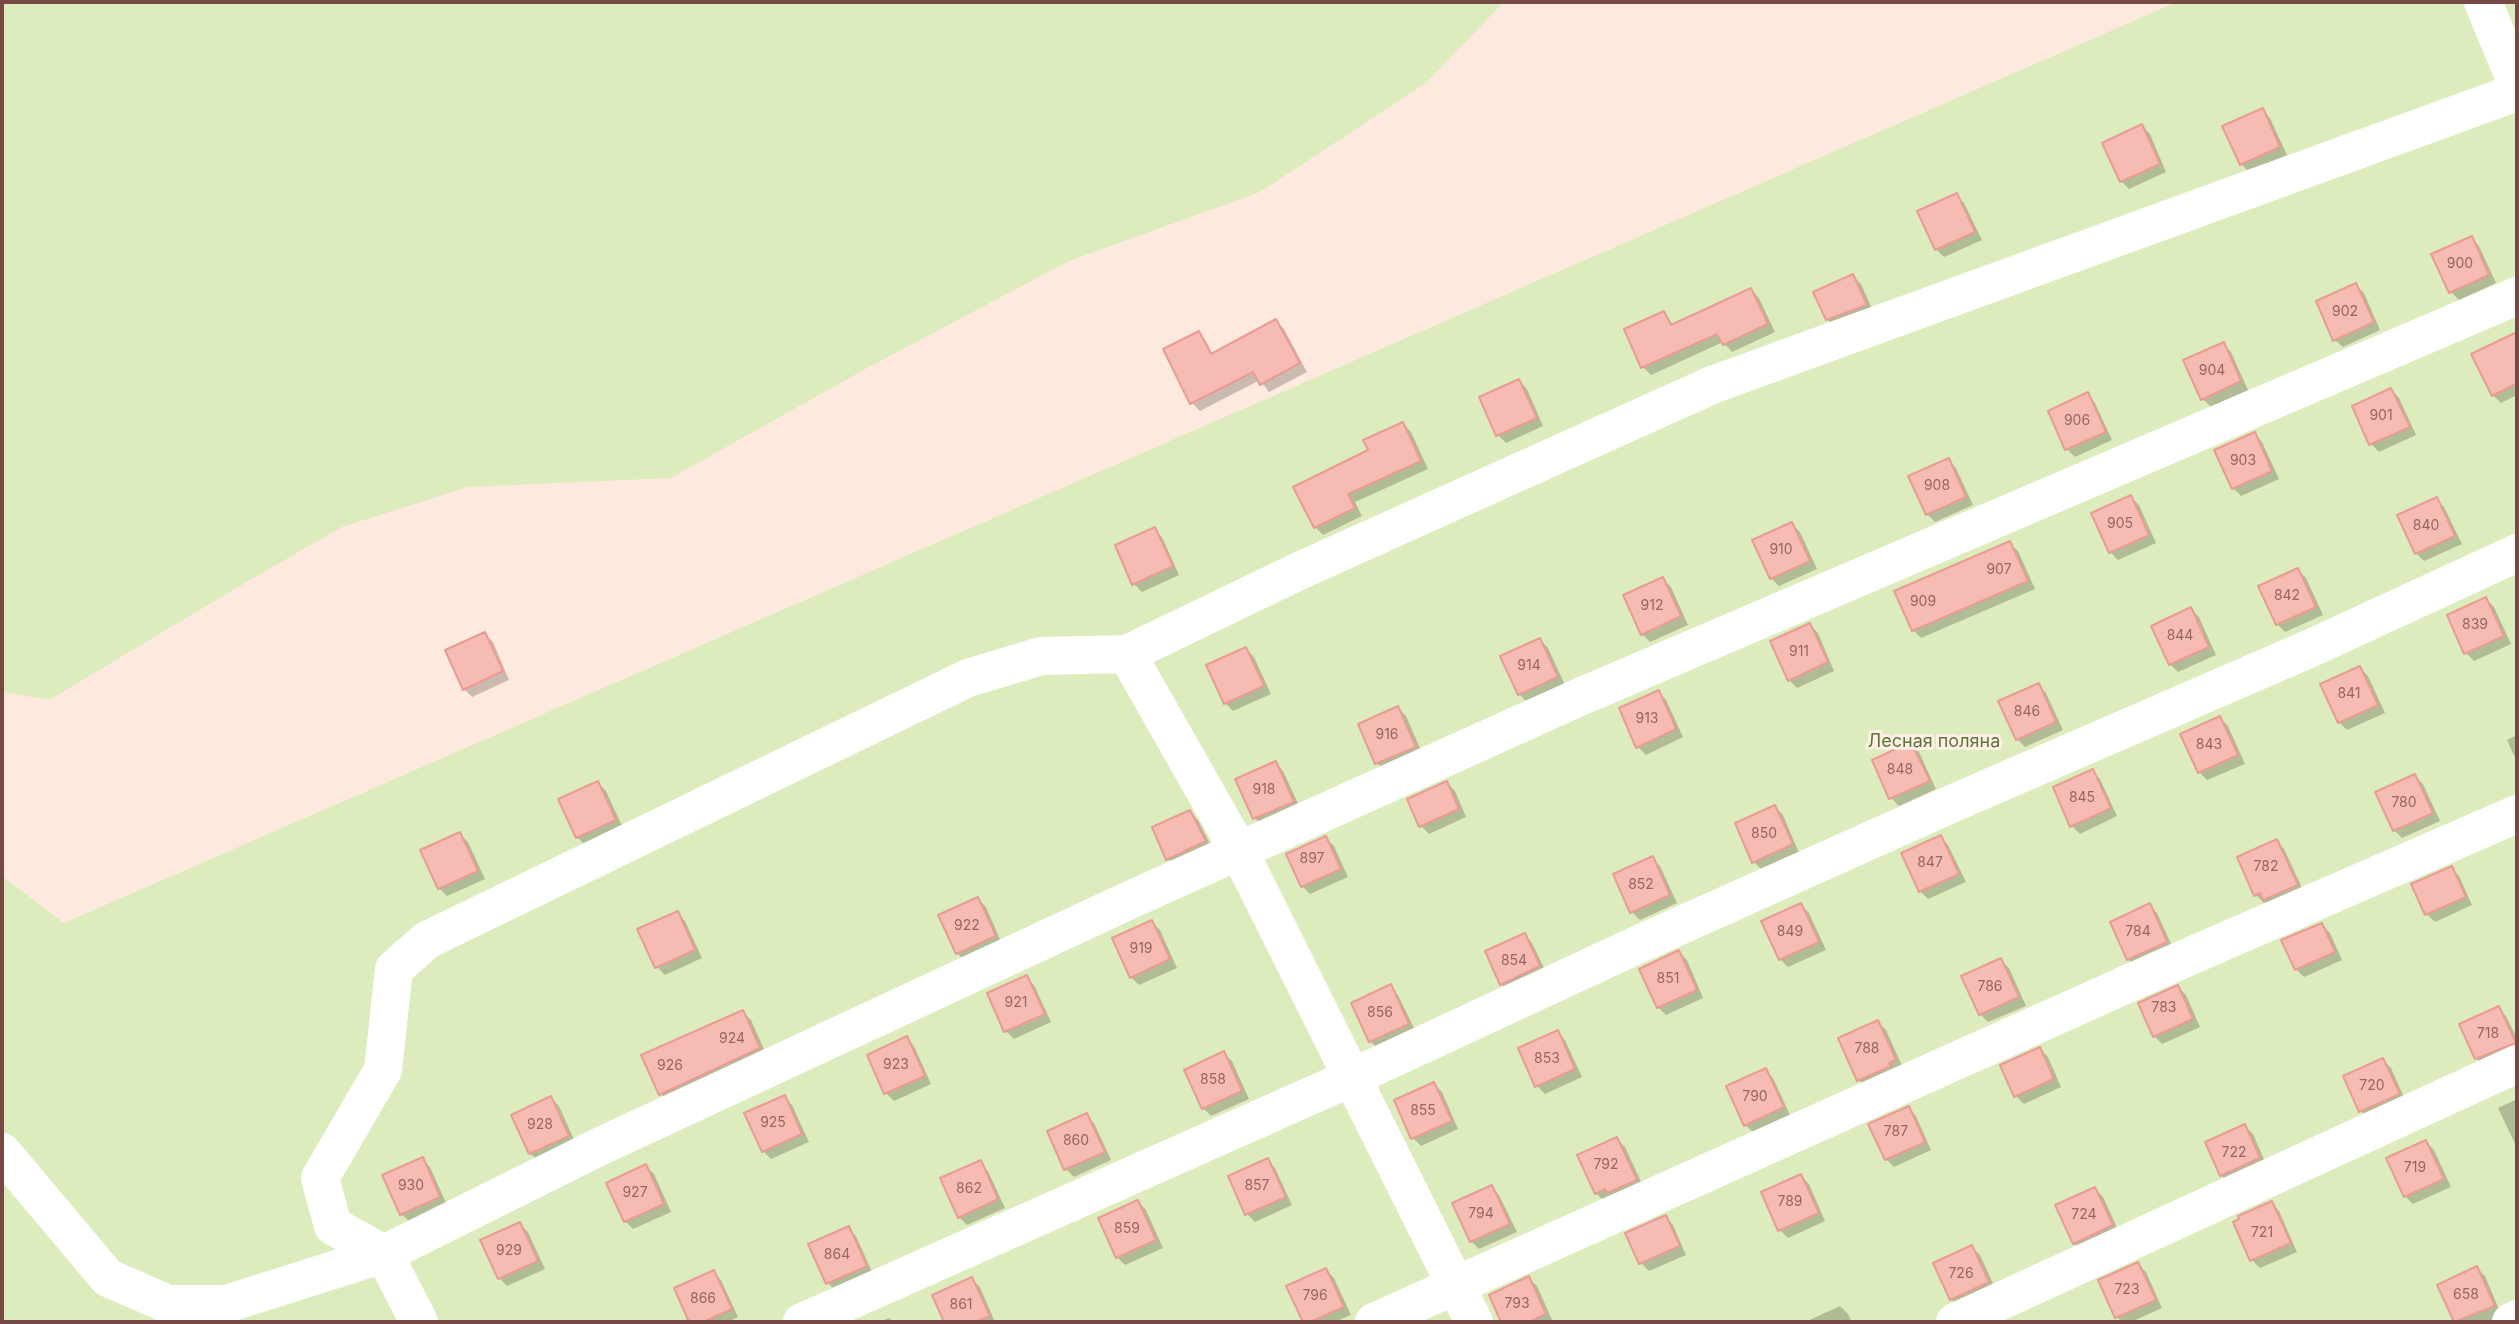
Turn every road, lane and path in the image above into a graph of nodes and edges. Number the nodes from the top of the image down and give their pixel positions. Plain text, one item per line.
1 (2483, 2) edge
2 (2517, 84) edge
3 (2517, 92) edge
4 (2517, 296) edge
5 (2517, 553) edge
6 (1127, 654) junction
7 (2517, 814) edge
8 (1239, 850) junction
9 (2517, 1064) edge
10 (1353, 1077) junction
11 (2, 1152) edge
12 (384, 1254) junction
13 (1457, 1285) junction
14 (168, 1304) junction
15 (2517, 1319) edge
16 (135, 1322) edge
17 (419, 1322) edge
18 (802, 1322) edge
19 (1374, 1322) edge
20 (1474, 1322) edge
21 (1955, 1322) edge
22 (2511, 1322) edge

1 - 2 street
3 - 6 street
4 - 8 street
5 - 10 street
6 - 8 street
6 - 12 street
7 - 13 street
8 - 10 street
8 - 12 street
9 - 21 street
10 - 13 street
10 - 18 street
11 - 14 street
12 - 14 street
12 - 17 street
13 - 19 street
13 - 20 street
14 - 16 street
15 - 22 street

